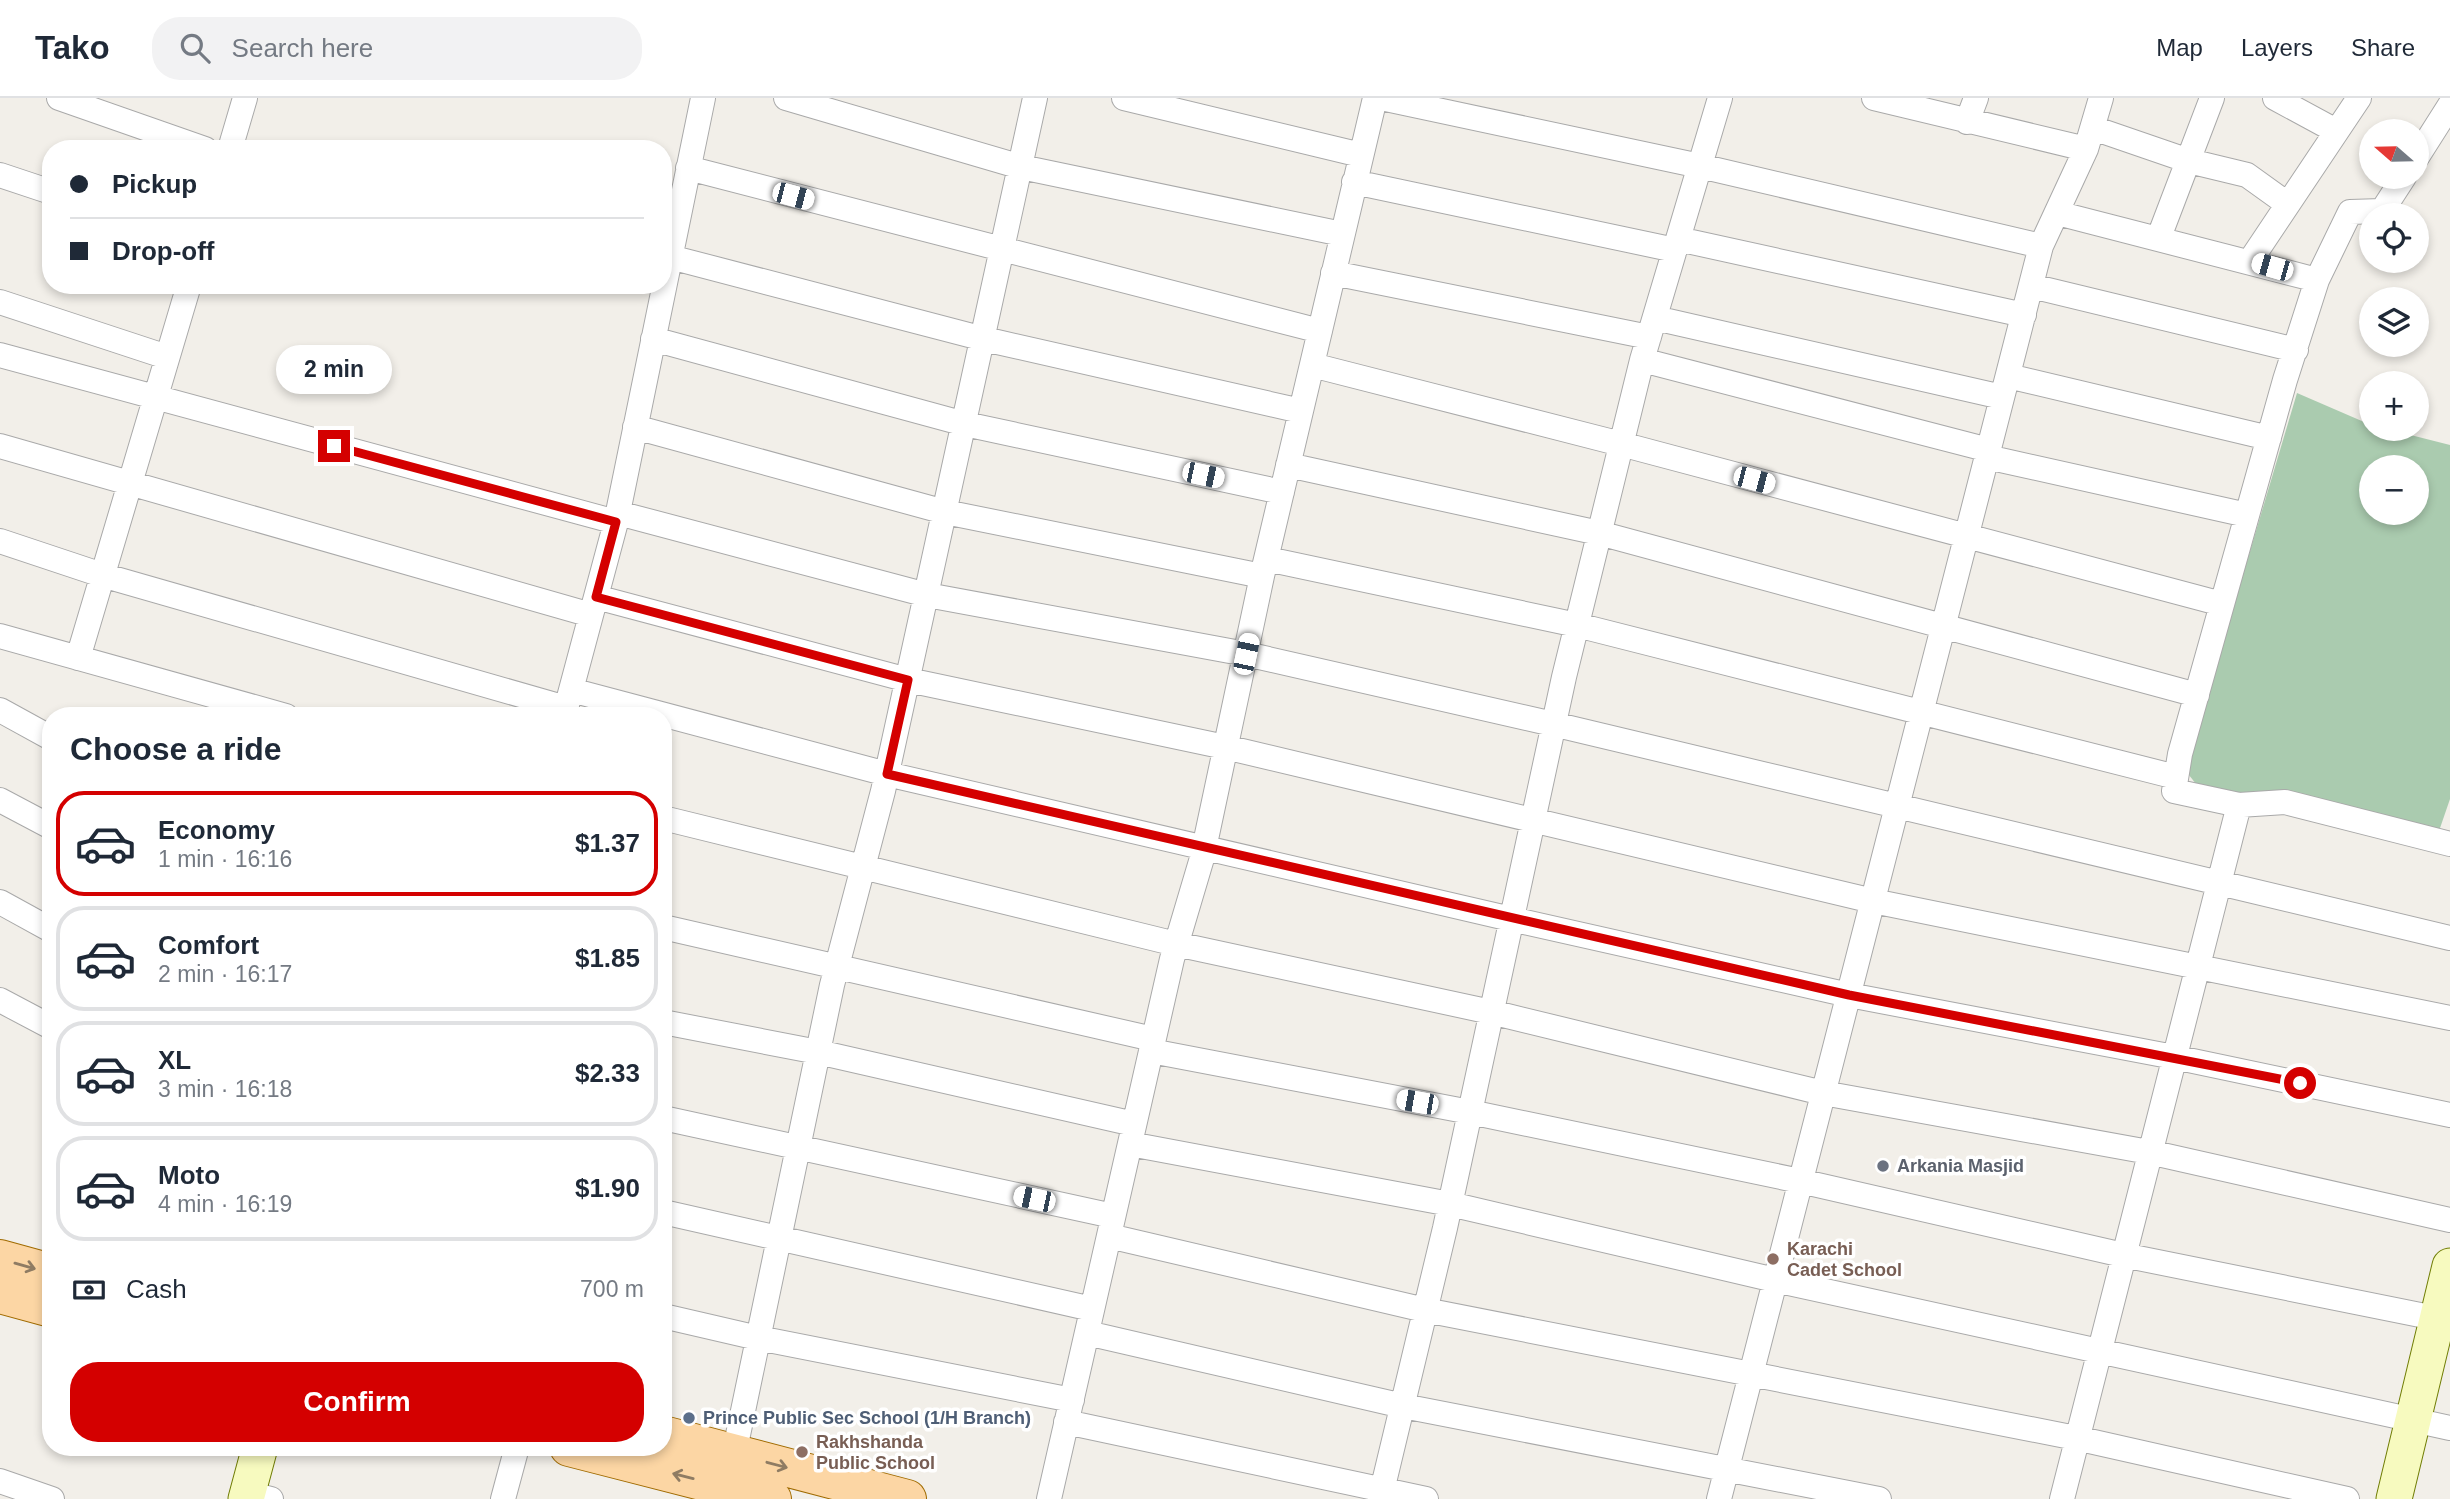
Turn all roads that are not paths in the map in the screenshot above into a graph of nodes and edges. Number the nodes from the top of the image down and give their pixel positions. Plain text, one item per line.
1 (59, 98) edge
2 (245, 98) edge
3 (703, 98) edge
4 (786, 98) edge
5 (1035, 98) edge
6 (1124, 98) edge
7 (1375, 98) edge
8 (1381, 98) edge
9 (1720, 98) edge
10 (1874, 98) edge
11 (1976, 98) edge
12 (2101, 98) edge
13 (2212, 98) edge
14 (2275, 98) edge
15 (2359, 98) edge
16 (2444, 105) edge
17 (1967, 122) junction
18 (2336, 131) junction
19 (2429, 134) edge
20 (2090, 138) junction
21 (179, 140) edge
22 (233, 140) edge
23 (1361, 155) junction
24 (2189, 161) junction
25 (1700, 166) junction
26 (1021, 167) junction
27 (688, 168) junction
28 (0, 175) edge
29 (1354, 182) junction
30 (42, 189) edge
31 (2396, 189) edge
32 (2286, 203) junction
33 (2057, 213) junction
34 (1342, 234) junction
35 (2159, 237) junction
36 (1677, 244) junction
37 (2041, 246) junction
38 (672, 247) edge
39 (1003, 251) junction
40 (672, 258) edge
41 (2250, 261) junction
42 (1333, 273) junction
43 (2317, 280) junction
44 (2031, 286) junction
45 (186, 294) edge
46 (662, 294) edge
47 (0, 302) edge
48 (2024, 315) junction
49 (1320, 331) junction
50 (1648, 338) junction
51 (653, 339) junction
52 (984, 339) junction
53 (2296, 350) junction
54 (0, 355) edge
55 (167, 358) junction
56 (1312, 365) junction
57 (2005, 386) junction
58 (156, 397) junction
59 (1301, 411) junction
60 (965, 424) junction
61 (635, 427) junction
62 (2269, 438) junction
63 (1621, 444) junction
64 (0, 446) edge
65 (1988, 453) junction
66 (1289, 465) junction
67 (130, 483) junction
68 (1282, 492) junction
69 (946, 512) junction
70 (2247, 514) junction
71 (617, 518) junction
72 (1600, 533) junction
73 (1966, 537) junction
74 (0, 541) edge
75 (1265, 567) junction
76 (102, 575) junction
77 (927, 595) junction
78 (2222, 604) junction
79 (593, 606) junction
80 (1944, 624) junction
81 (1577, 625) junction
82 (0, 636) edge
83 (1246, 654) junction
84 (78, 658) junction
85 (908, 680) junction
86 (2197, 695) junction
87 (567, 705) edge
88 (254, 707) edge
89 (0, 710) edge
90 (1921, 713) junction
91 (1553, 724) junction
92 (672, 728) edge
93 (42, 733) edge
94 (1226, 747) junction
95 (887, 774) junction
96 (2176, 777) junction
97 (0, 800) edge
98 (2239, 805) junction
99 (1897, 807) junction
100 (1533, 819) junction
101 (672, 820) edge
102 (42, 822) edge
103 (2450, 844) edge
104 (1204, 846) junction
105 (863, 870) junction
106 (2220, 881) junction
107 (1873, 901) junction
108 (0, 902) edge
109 (1511, 919) junction
110 (42, 925) edge
111 (672, 929) edge
112 (2450, 938) edge
113 (1176, 944) junction
114 (2198, 966) junction
115 (837, 968) junction
116 (1849, 995) junction
117 (0, 1000) edge
118 (1491, 1012) junction
119 (2450, 1018) edge
120 (42, 1022) edge
121 (672, 1024) edge
122 (1152, 1045) junction
123 (818, 1052) junction
124 (2174, 1057) junction
125 (1823, 1093) junction
126 (1470, 1112) junction
127 (2450, 1115) edge
128 (672, 1120) edge
129 (1132, 1134) junction
130 (798, 1149) junction
131 (2149, 1152) junction
132 (1800, 1181) junction
133 (1450, 1204) junction
134 (672, 1214) edge
135 (2450, 1220) edge
136 (1111, 1226) junction
137 (779, 1240) junction
138 (2123, 1255) junction
139 (0, 1258) edge
140 (2450, 1266) edge
141 (42, 1270) edge
142 (1775, 1280) junction
143 (0, 1294) edge
144 (42, 1306) edge
145 (1092, 1309) junction
146 (1425, 1310) junction
147 (672, 1318) edge
148 (2444, 1320) edge
149 (1087, 1333) junction
150 (758, 1338) junction
151 (2098, 1352) junction
152 (1751, 1376) junction
153 (1403, 1406) junction
154 (1069, 1411) junction
155 (2413, 1420) junction
156 (2450, 1428) edge
157 (2076, 1438) junction
158 (672, 1442) edge
159 (260, 1456) edge
160 (515, 1456) edge
161 (612, 1456) edge
162 (1727, 1467) junction
163 (723, 1479) edge
164 (6, 1488) edge
165 (1381, 1495) edge
166 (255, 1497) edge
167 (52, 1499) edge
168 (503, 1499) edge
169 (772, 1499) edge
170 (907, 1499) edge
171 (1049, 1499) edge
172 (1426, 1499) edge
173 (1719, 1499) edge
174 (1879, 1499) edge
175 (2062, 1499) edge
176 (2347, 1499) edge
177 (2394, 1499) edge

1 - 21 street
2 - 22 street
3 - 27 street
4 - 26 street
5 - 26 street
6 - 23 street
7 - 23 street
8 - 25 street
9 - 25 street
10 - 17 street
11 - 17 street
12 - 20 street
13 - 24 street
14 - 18 street
15 - 18 street
16 - 19 street
17 - 20 street
18 - 32 street
20 - 24 street
20 - 33 street
23 - 29 street
24 - 32 street
24 - 35 street
25 - 36 street
25 - 37 street
26 - 34 street
26 - 39 street
27 - 38 street
27 - 39 street
28 - 30 street
29 - 34 street
29 - 36 street
31 - 43 street
32 - 41 street
33 - 35 street
33 - 37 street
34 - 42 street
35 - 41 street
36 - 48 street
36 - 50 street
37 - 44 street
39 - 49 street
39 - 52 street
40 - 52 street
41 - 43 street
42 - 49 street
42 - 50 street
43 - 53 street
44 - 48 street
44 - 53 street
45 - 55 street
46 - 51 street
47 - 55 street
48 - 57 street
49 - 56 street
50 - 57 street
50 - 63 street
50 - 65 street
51 - 60 street
51 - 61 street
52 - 59 street
52 - 60 street
53 - 62 street
54 - 58 street
55 - 58 street
56 - 59 street
56 - 63 street
57 - 62 street
57 - 65 street
58 - 67 street
58 - 71 street
59 - 66 street
60 - 68 street
60 - 69 street
61 - 69 street
61 - 71 street
62 - 70 street
63 - 72 street
63 - 73 street
64 - 67 street
65 - 70 street
65 - 73 street
66 - 68 street
66 - 72 street
67 - 76 street
67 - 79 street
68 - 75 street
69 - 75 street
69 - 77 street
70 - 78 street
71 - 77 street
71 - 79 street
72 - 80 street
72 - 81 street
73 - 78 street
73 - 80 street
74 - 76 street
75 - 81 street
75 - 83 street
76 - 84 street
76 - 87 street
77 - 83 street
77 - 85 street
78 - 86 street
79 - 85 street
79 - 87 street
80 - 86 street
80 - 90 street
81 - 90 street
81 - 91 street
82 - 84 street
83 - 91 street
83 - 94 street
84 - 88 street
85 - 94 street
85 - 95 street
86 - 96 street
89 - 93 street
90 - 96 street
90 - 99 street
91 - 99 street
91 - 100 street
92 - 95 street
94 - 100 street
94 - 104 street
95 - 104 street
95 - 105 street
96 - 98 street
97 - 102 street
98 - 103 street
98 - 106 street
99 - 106 street
99 - 107 street
100 - 107 street
100 - 109 street
101 - 105 street
104 - 109 street
104 - 113 street
105 - 113 street
105 - 115 street
106 - 112 street
106 - 114 street
107 - 114 street
107 - 116 street
108 - 110 street
109 - 116 street
109 - 118 street
111 - 115 street
113 - 118 street
113 - 122 street
114 - 119 street
114 - 124 street
115 - 122 street
115 - 123 street
116 - 124 street
116 - 125 street
117 - 120 street
118 - 125 street
118 - 126 street
121 - 123 street
122 - 126 street
122 - 129 street
123 - 129 street
123 - 130 street
124 - 127 street
124 - 131 street
125 - 131 street
125 - 132 street
126 - 132 street
126 - 133 street
128 - 130 street
129 - 133 street
129 - 136 street
130 - 136 street
130 - 137 street
131 - 135 street
131 - 138 street
132 - 138 street
132 - 142 street
133 - 142 street
133 - 146 street
134 - 137 street
136 - 145 street
136 - 146 street
137 - 145 street
137 - 150 street
138 - 148 street
138 - 151 street
139 -> 141 main road
140 - 148 street
142 - 151 street
142 - 152 street
143 - 144 main road
145 - 149 street
146 - 152 street
146 - 153 street
147 - 150 street
148 - 155 street
149 - 153 street
149 - 154 street
150 - 154 street
150 - 163 street
151 - 155 street
151 - 157 street
152 - 157 street
152 - 162 street
153 - 162 street
153 - 165 street
154 - 165 street
154 - 171 street
155 - 156 street
155 - 177 street
157 - 175 street
157 - 176 street
158 - 163 main road
159 - 166 street
160 - 168 street
163 -> 161 main road
162 - 173 street
162 - 174 street
163 - 169 main road
163 -> 170 main road
164 - 167 street
165 - 172 street

